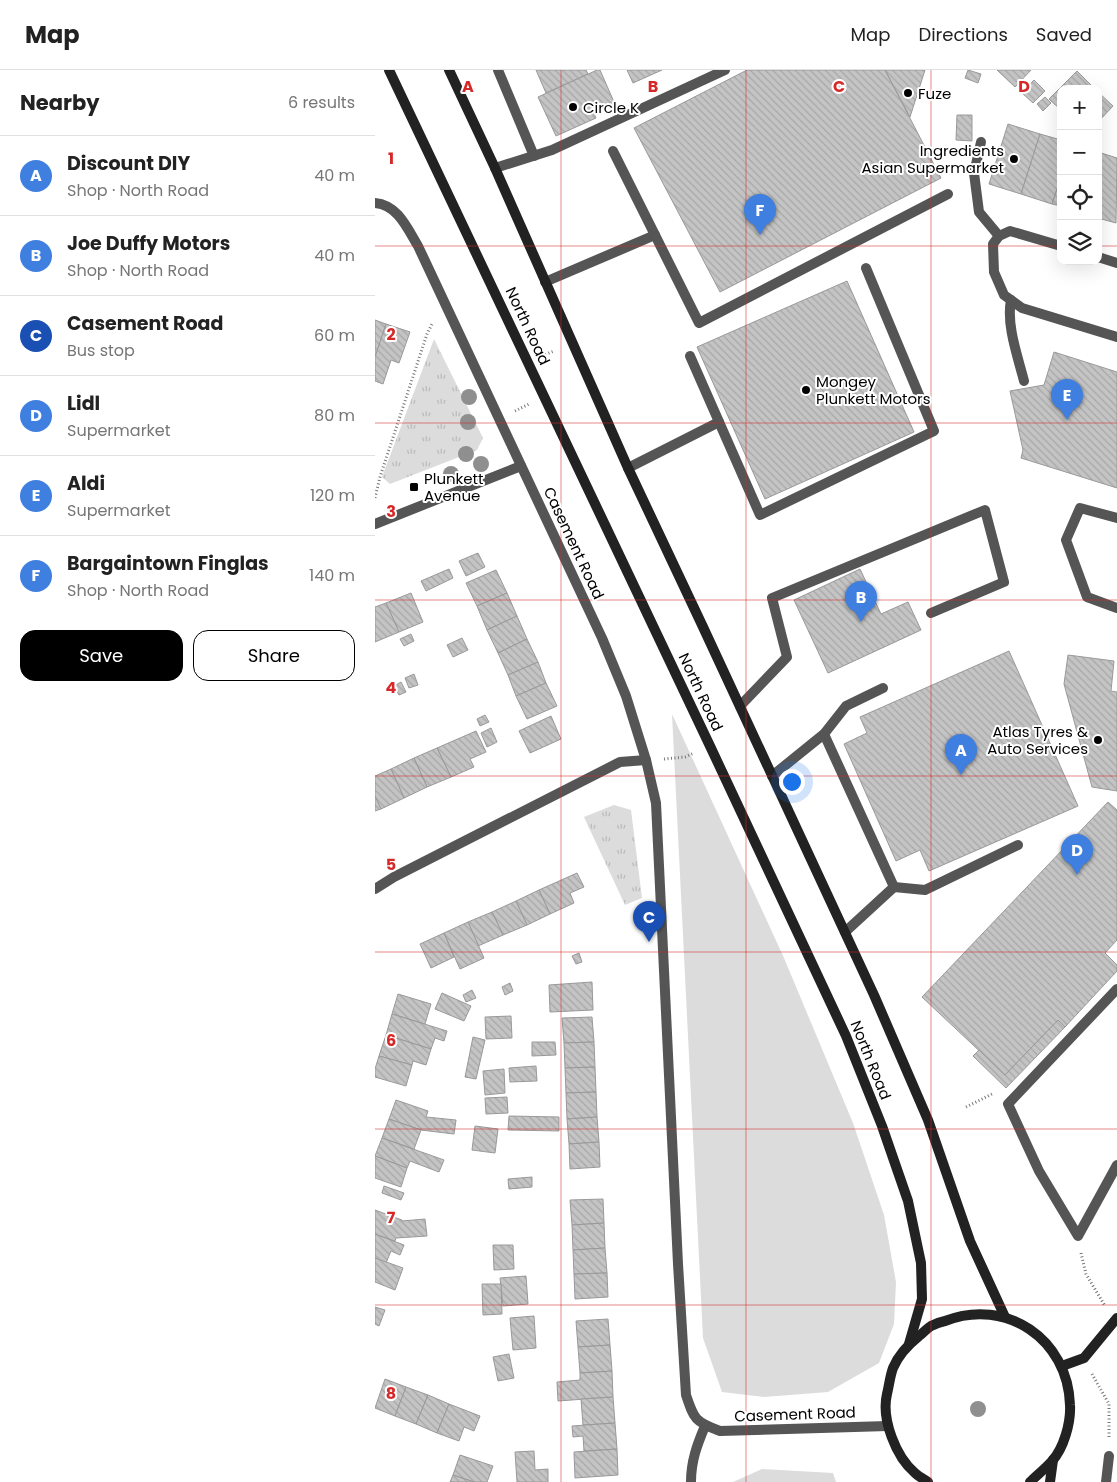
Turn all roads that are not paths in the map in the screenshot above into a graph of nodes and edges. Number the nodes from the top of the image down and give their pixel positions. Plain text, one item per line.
1 (389, 70) edge
2 (449, 70) edge
3 (498, 70) edge
4 (725, 70) edge
5 (981, 142) dead end
6 (613, 151) dead end
7 (534, 156) junction
8 (495, 168) junction
9 (948, 194) dead end
10 (379, 203) edge
11 (655, 235) junction
12 (999, 236) junction
13 (1057, 245) edge
14 (1102, 258) edge
15 (1117, 263) edge
16 (866, 268) dead end
17 (545, 282) junction
18 (1011, 300) junction
19 (1117, 337) edge
20 (690, 356) dead end
21 (1024, 381) dead end
22 (719, 422) junction
23 (521, 466) junction
24 (628, 468) junction
25 (1117, 518) edge
26 (375, 524) edge
27 (1117, 608) edge
28 (931, 613) dead end
29 (883, 688) dead end
30 (740, 706) junction
31 (824, 734) junction
32 (646, 760) junction
33 (772, 776) junction
34 (1018, 844) dead end
35 (893, 887) junction
36 (375, 889) edge
37 (845, 932) junction
38 (1117, 989) edge
39 (1117, 1165) edge
40 (1005, 1317) junction
41 (1116, 1320) edge
42 (909, 1344) junction
43 (1062, 1366) junction
44 (705, 1426) junction
45 (888, 1426) junction
46 (1109, 1456) road end
47 (1053, 1460) junction
48 (691, 1482) edge
49 (928, 1482) edge
50 (1030, 1482) edge
51 (1051, 1482) edge
52 (1106, 1482) edge

1 - 42 main road, North Road
2 - 8 main road, North Road
3 - 7 street
4 - 7 street
5 - 12 street
6 - 11 street
7 - 8 street
8 - 17 main road, North Road
9 - 11 street
10 - 23 street, Casement Road
11 - 17 street
12 - 13 street
12 - 18 street
14 - 15 street
16 - 22 street
17 - 24 main road, North Road
18 - 19 street
18 - 21 street
20 - 22 street
22 - 24 street
23 - 26 street
23 - 32 street, Casement Road
24 - 30 main road, North Road
25 - 27 street
28 - 30 street
29 - 31 street
30 - 33 main road, North Road
31 - 33 street
31 - 35 street
32 - 36 street
32 - 44 street, Casement Road
33 - 37 main road, North Road
34 - 35 street
35 - 37 street
37 - 40 main road, North Road
38 - 39 street
40 - 42 main road
40 - 43 main road
41 - 43 main road
42 - 45 main road
43 - 47 main road
44 - 45 street, Casement Road
44 - 48 street
45 - 49 main road
46 - 52 street
47 - 50 main road
47 - 51 main road

